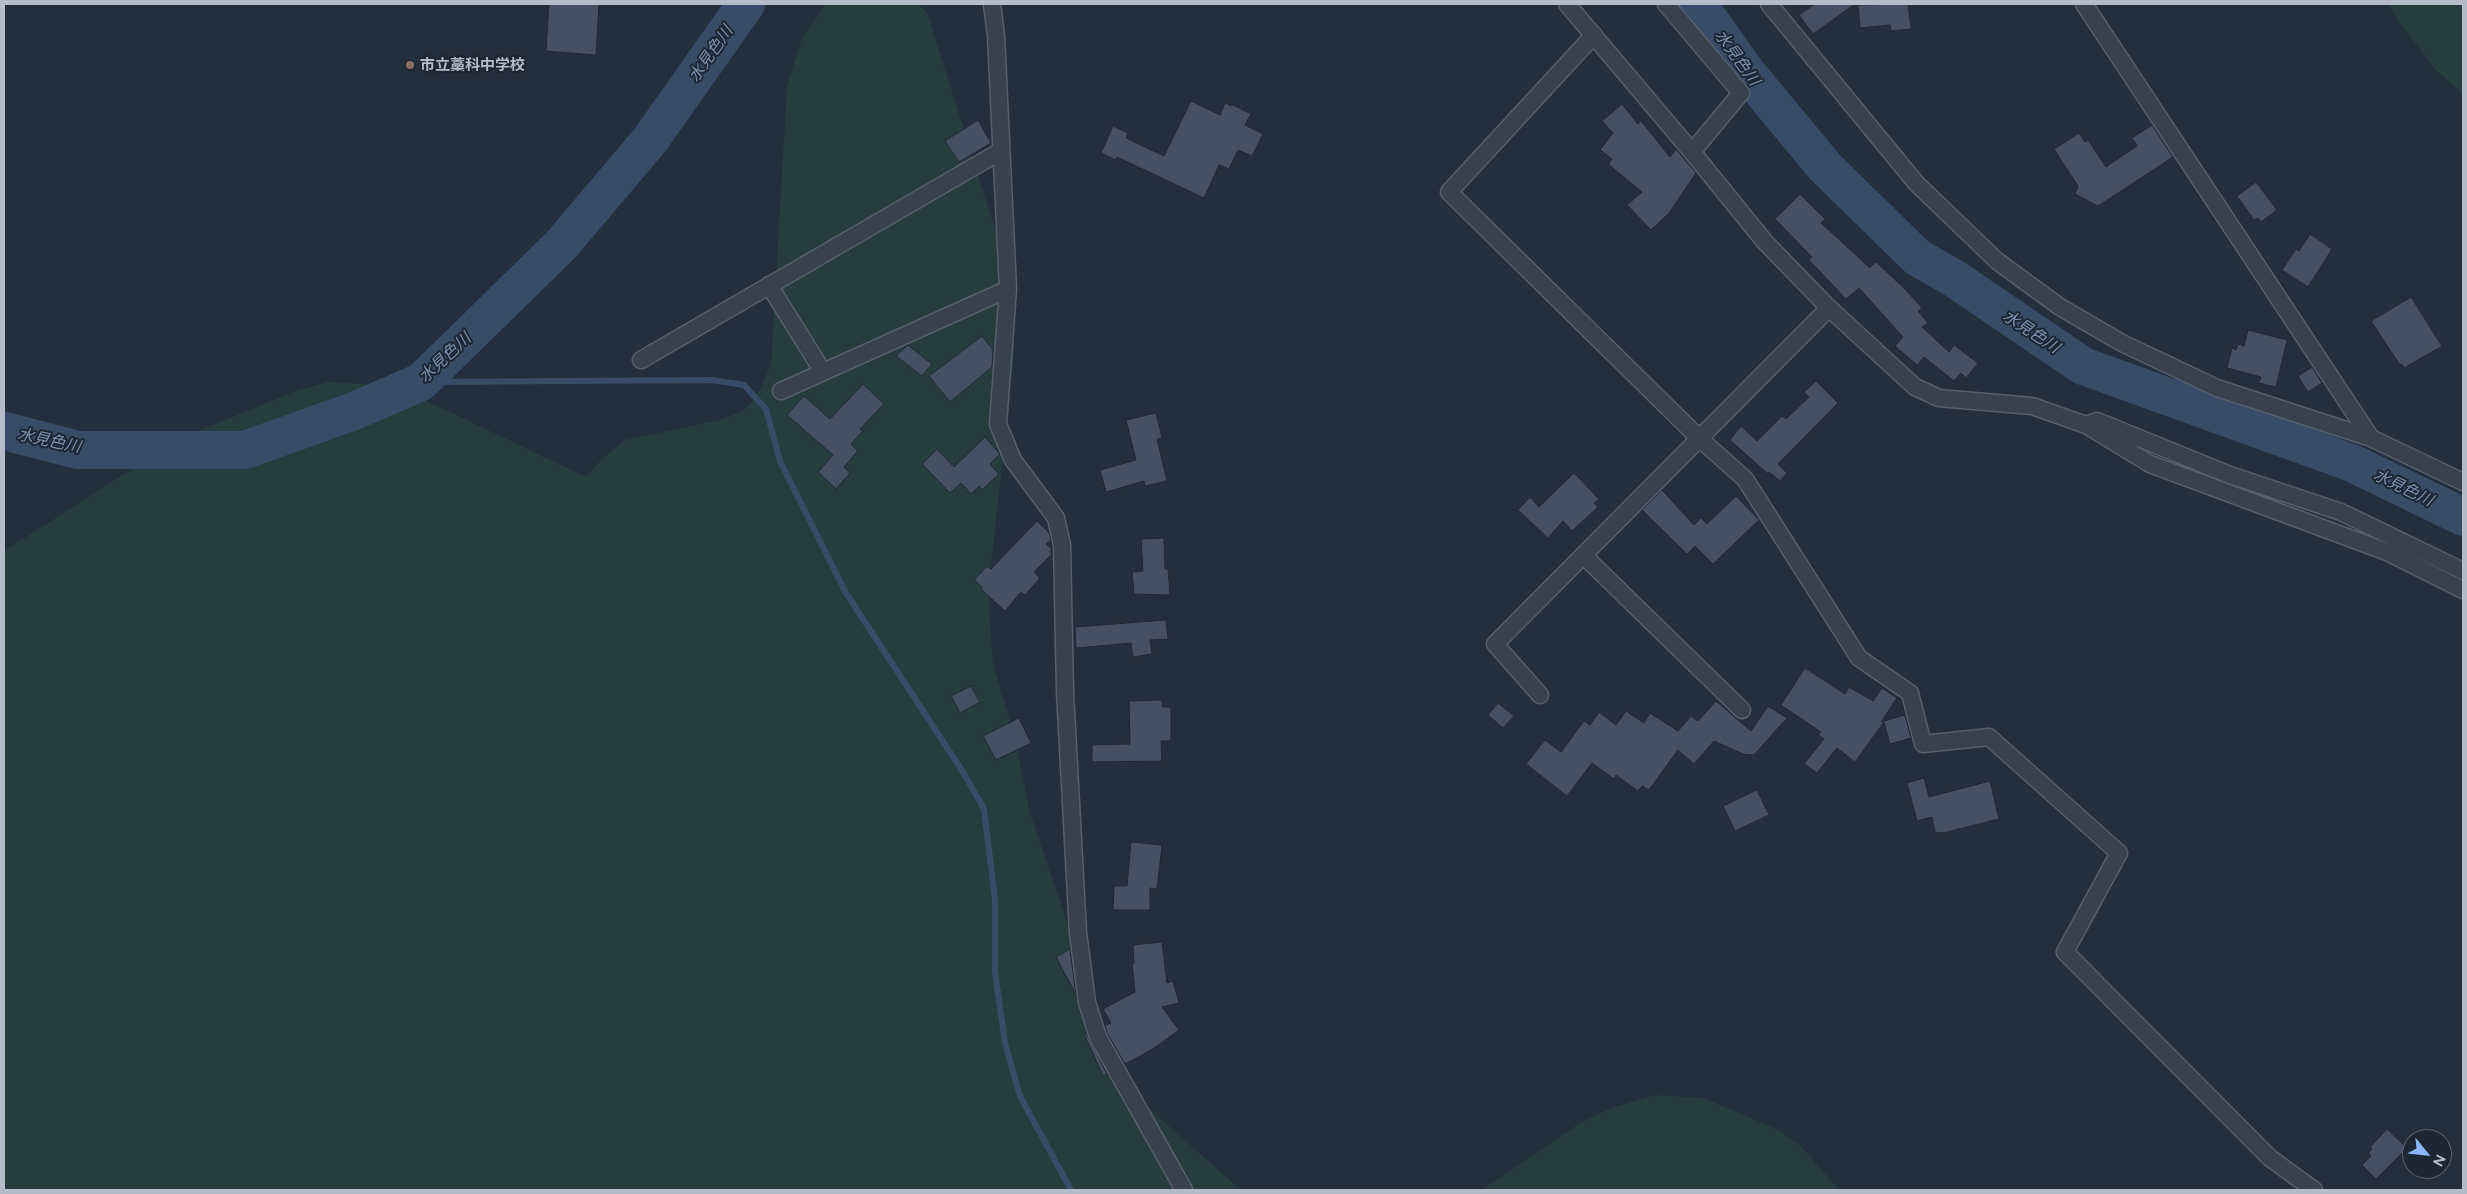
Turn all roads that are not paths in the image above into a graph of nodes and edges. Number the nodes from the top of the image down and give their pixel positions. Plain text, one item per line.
1 (992, 4) edge
2 (1567, 4) edge
3 (1666, 4) edge
4 (1769, 4) edge
5 (2084, 4) edge
6 (1594, 35) junction
7 (1001, 151) junction
8 (1692, 152) junction
9 (770, 285) junction
10 (1008, 289) junction
11 (1829, 308) junction
12 (641, 360) dead end
13 (822, 372) junction
14 (781, 391) dead end
15 (2086, 426) junction
16 (1699, 438) junction
17 (2371, 438) junction
18 (2463, 482) edge
19 (1584, 556) junction
20 (2463, 571) edge
21 (2463, 590) edge
22 (1540, 695) dead end
23 (1742, 710) dead end
24 (1184, 1190) edge
25 (2314, 1190) edge

1 - 7 street
2 - 6 street
3 - 8 street
4 - 17 street
5 - 17 street
6 - 8 street
6 - 16 street
7 - 9 street
7 - 10 street
8 - 11 street
9 - 12 street
9 - 13 street
10 - 13 street
10 - 24 street
11 - 15 street
11 - 16 street
13 - 14 street
15 - 20 street
15 - 21 street
16 - 19 street
16 - 25 street
17 - 18 street
19 - 22 street
19 - 23 street

